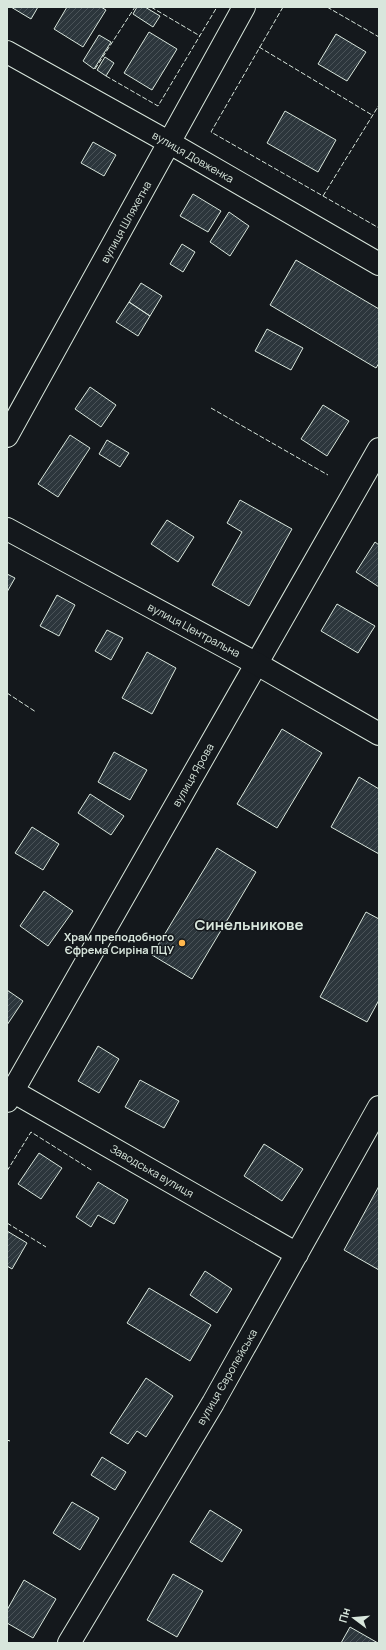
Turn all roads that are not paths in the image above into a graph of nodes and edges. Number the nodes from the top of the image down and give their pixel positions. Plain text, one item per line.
1 (244, 7) edge
2 (7, 52) edge
3 (170, 143) junction
4 (379, 264) edge
5 (7, 436) edge
6 (379, 449) edge
7 (7, 529) edge
8 (257, 664) junction
9 (379, 734) edge
10 (9, 1093) edge
11 (379, 1107) edge
12 (297, 1254) junction
13 (69, 1643) edge

1 - 3 street, вулиця Шляхетна
2 - 3 street, вулиця Довженка
3 - 4 street, вулиця Довженка
3 - 5 street, вулиця Шляхетна
6 - 8 street, вулиця Ярова
7 - 8 street, вулиця Центральна
8 - 9 street, вулиця Центральна
8 - 10 street, вулиця Ярова
10 - 12 street, Заводська вулиця
11 - 12 street, вулиця Європейська
12 - 13 street, вулиця Європейська

